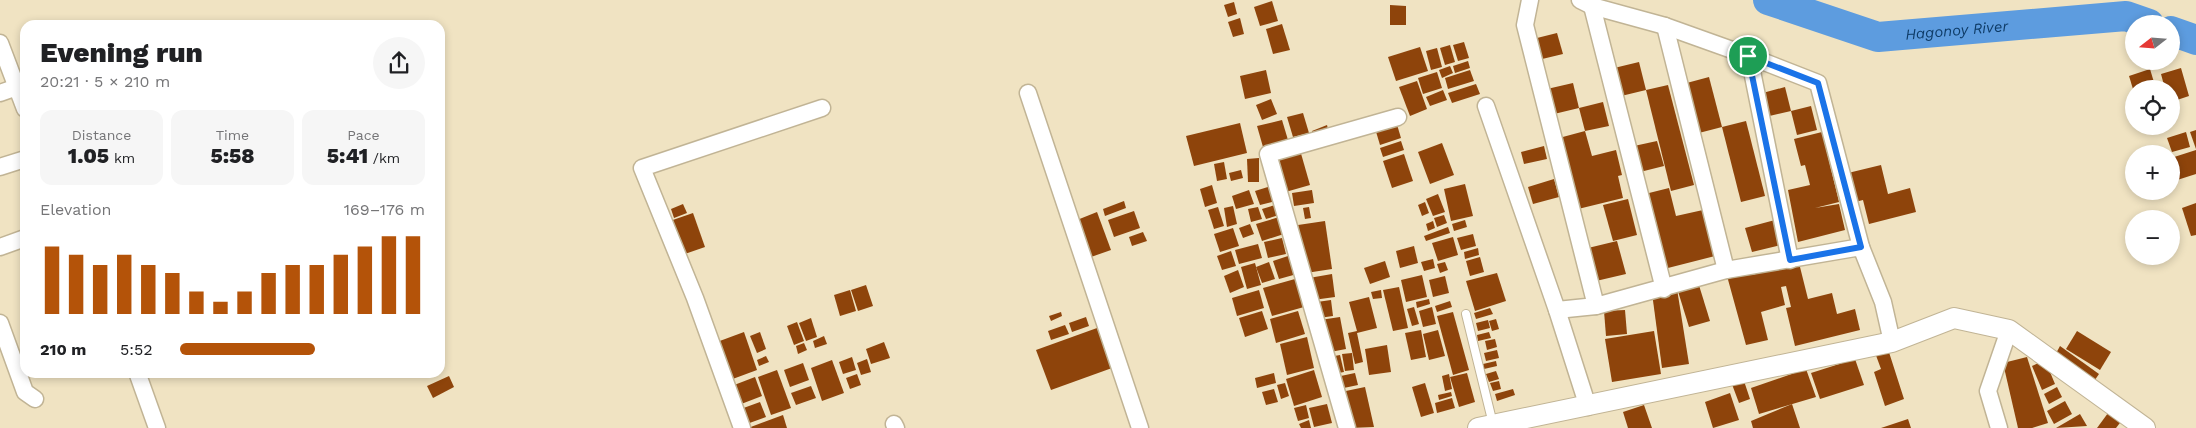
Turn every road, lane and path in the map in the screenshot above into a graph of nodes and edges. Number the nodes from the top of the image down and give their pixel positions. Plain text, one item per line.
1 (1530, 0) edge
2 (1586, 3) edge
3 (1665, 26) junction
4 (0, 43) edge
5 (1748, 56) junction
6 (17, 87) junction
7 (0, 93) edge
8 (1028, 93) dead end
9 (20, 95) edge
10 (1486, 106) dead end
11 (822, 108) dead end
12 (1398, 117) dead end
13 (20, 161) edge
14 (0, 168) edge
15 (20, 240) edge
16 (0, 247) edge
17 (1861, 247) junction
18 (1790, 260) junction
19 (1726, 270) junction
20 (1664, 289) junction
21 (1596, 306) junction
22 (1557, 310) junction
23 (1466, 314) dead end
24 (0, 323) edge
25 (2009, 330) junction
26 (1892, 342) junction
27 (139, 378) edge
28 (35, 399) dead end
29 (1588, 407) junction
30 (1486, 426) edge
31 (157, 428) edge
32 (742, 428) edge
33 (1140, 428) edge
34 (1347, 428) edge
35 (1999, 428) edge
36 (2145, 428) edge

1 - 21 street
2 - 3 street
2 - 20 street
3 - 5 street
3 - 19 street
4 - 6 street
5 - 17 street
5 - 18 street
6 - 7 street
6 - 9 street
8 - 33 street
10 - 22 street
11 - 32 street
12 - 34 street
13 - 14 street
15 - 16 street
17 - 18 street
17 - 26 street
18 - 19 street
19 - 20 street
20 - 21 street
21 - 22 street
22 - 29 street
23 - 30 lane
24 - 28 street
25 - 26 street
25 - 35 street
25 - 36 street
26 - 29 street
27 - 31 street
29 - 30 street

